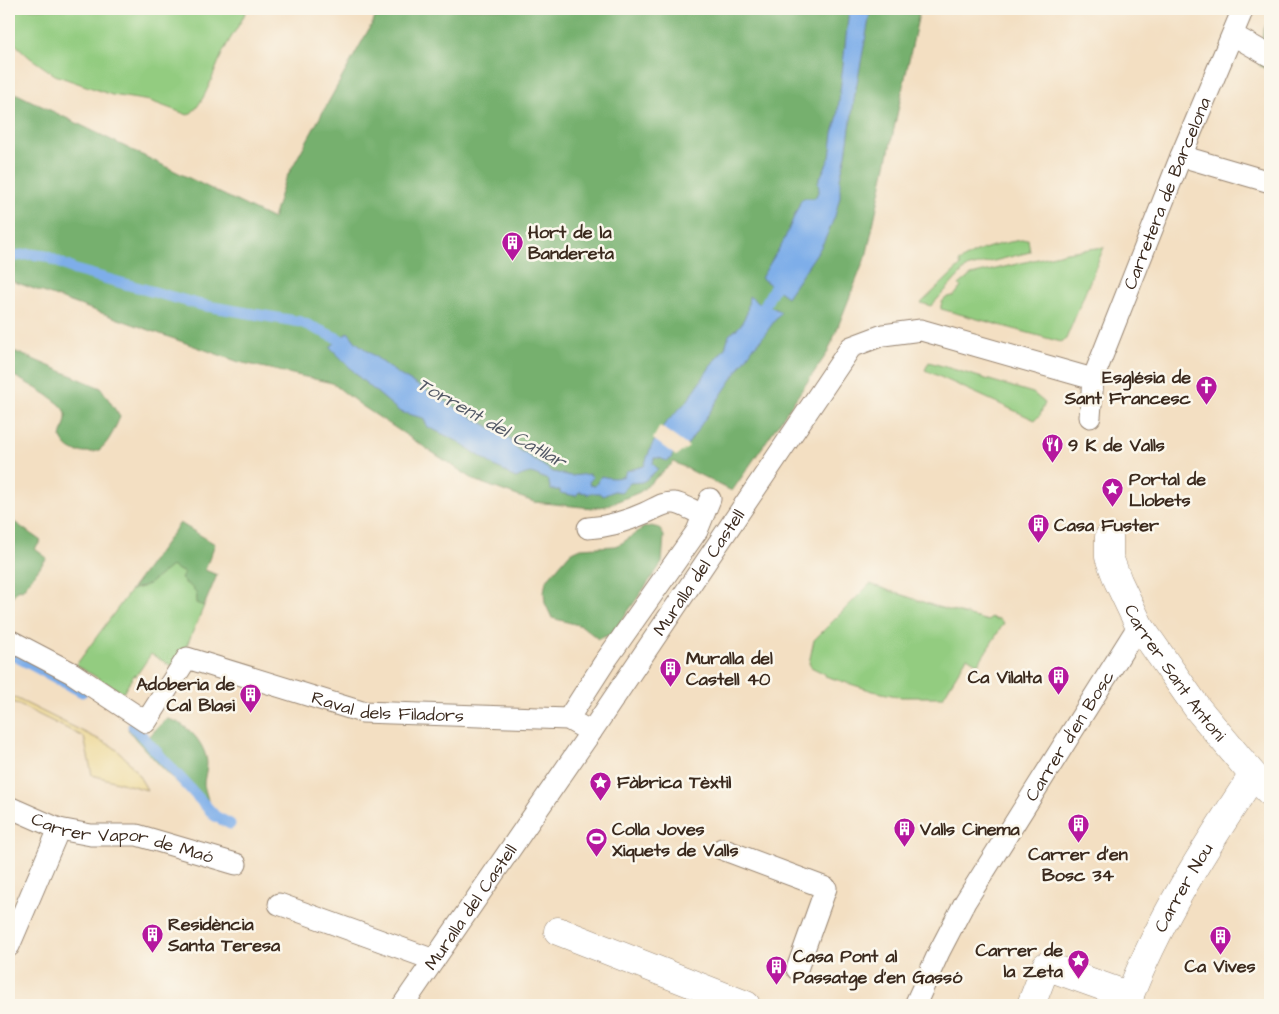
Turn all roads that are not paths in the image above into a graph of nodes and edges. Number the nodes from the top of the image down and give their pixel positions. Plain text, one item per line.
1 (1243, 9) edge
2 (1233, 35) junction
3 (1270, 56) edge
4 (1181, 156) junction
5 (1270, 182) edge
6 (1093, 380) junction
7 (1090, 417) dead end
8 (588, 528) dead end
9 (1109, 537) dead end
10 (1139, 625) junction
11 (9, 640) edge
12 (584, 690) junction
13 (608, 705) junction
14 (568, 719) junction
15 (591, 732) junction
16 (1262, 783) edge
17 (9, 807) edge
18 (59, 829) junction
19 (722, 849) dead end
20 (236, 864) dead end
21 (279, 904) dead end
22 (558, 931) dead end
23 (9, 946) edge
24 (434, 960) junction
25 (797, 969) dead end
26 (1128, 1001) edge
27 (404, 1005) edge
28 (746, 1005) edge
29 (915, 1005) edge
30 (1031, 1005) edge

1 - 2 lane, Carretera de Barcelona
2 - 3 lane
2 - 4 lane, Carretera de Barcelona
4 - 5 lane
4 - 6 lane, Carretera de Barcelona
6 - 7 lane, Carretera de Barcelona
6 - 13 lane, Muralla del Castell
8 - 12 lane
9 - 10 street, Carrer Sant Antoni
10 - 16 street, Carrer Sant Antoni
10 - 29 lane, Carrer d'en Bosc
11 - 14 lane, Raval dels Filadors
12 - 13 lane
12 - 14 lane
13 - 15 lane, Muralla del Castell
14 - 15 lane, Raval dels Filadors
15 - 24 lane, Muralla del Castell
16 - 26 street, Carrer Nou
17 - 18 lane, Carrer Vapor de Maó
18 - 20 lane, Carrer Vapor de Maó
18 - 23 lane
19 - 25 lane
21 - 24 lane
22 - 28 street
24 - 27 lane, Muralla del Castell
26 - 30 street

